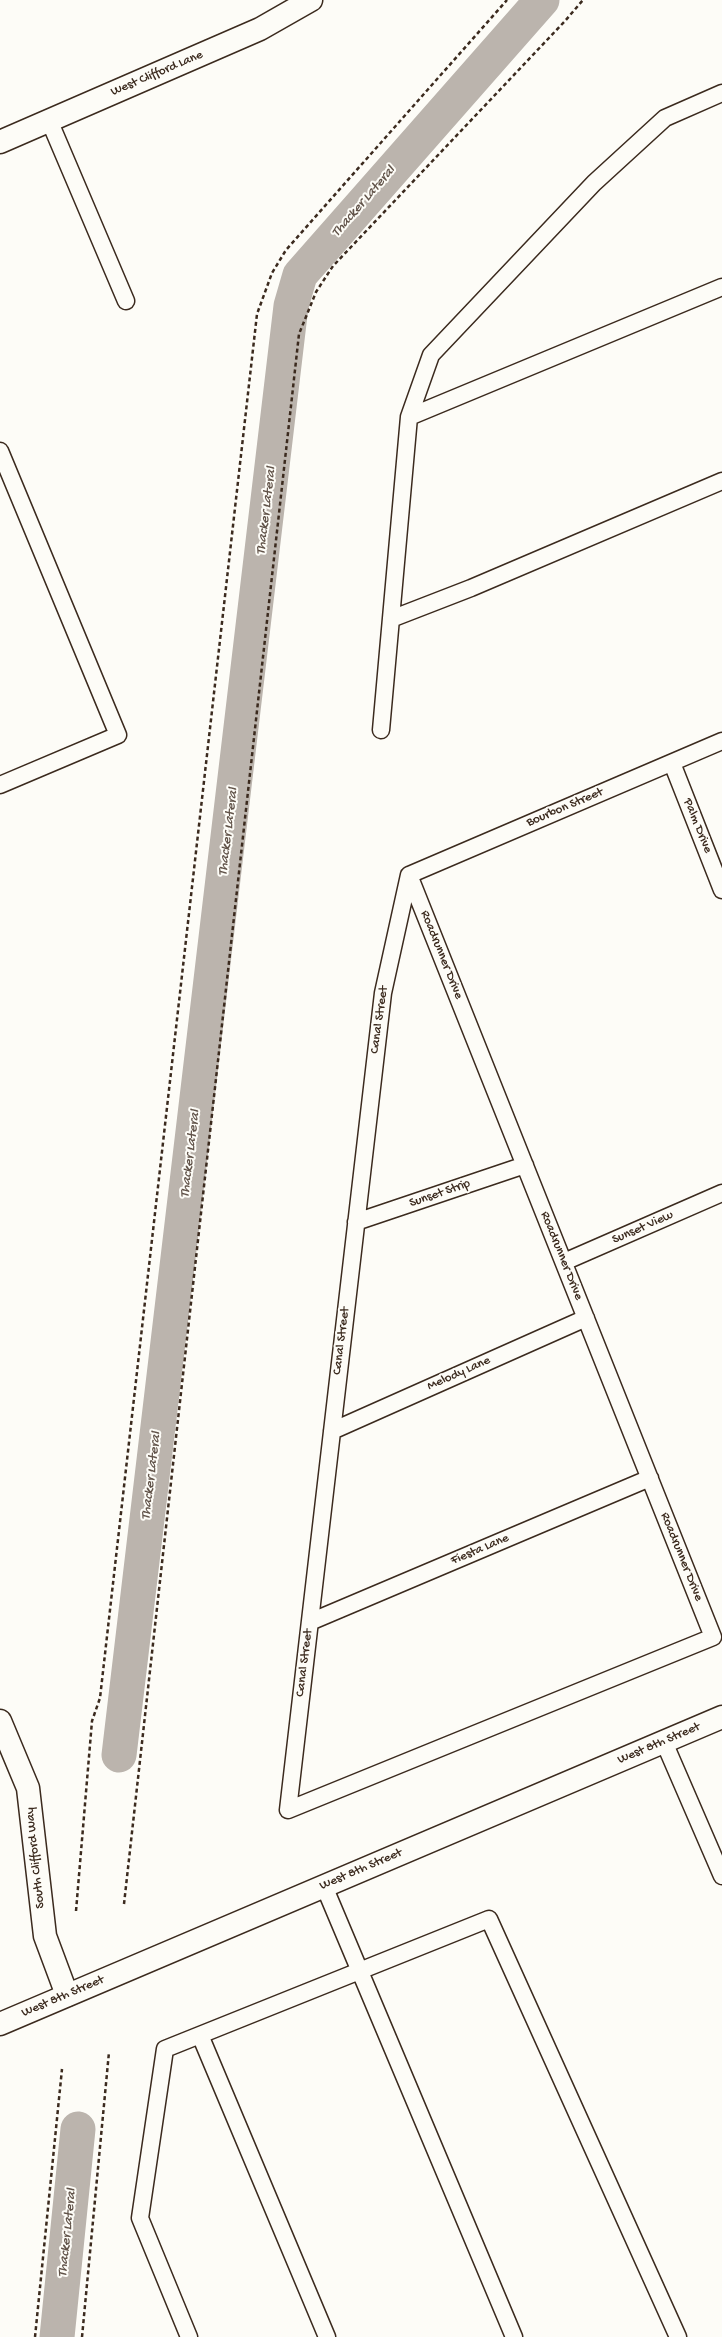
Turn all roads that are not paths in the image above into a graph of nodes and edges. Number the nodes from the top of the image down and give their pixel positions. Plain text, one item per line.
1 (312, 0) edge
2 (722, 93) edge
3 (49, 120) junction
4 (0, 142) edge
5 (722, 287) edge
6 (126, 301) dead end
7 (409, 417) junction
8 (0, 451) edge
9 (722, 481) edge
10 (391, 619) junction
11 (381, 730) dead end
12 (722, 741) edge
13 (672, 762) junction
14 (0, 785) edge
15 (409, 875) junction
16 (722, 890) edge
17 (525, 1165) junction
18 (722, 1193) edge
19 (356, 1222) junction
20 (564, 1262) junction
21 (586, 1318) junction
22 (332, 1430) junction
23 (650, 1478) junction
24 (310, 1622) junction
25 (722, 1717) edge
26 (0, 1721) edge
27 (664, 1742) junction
28 (288, 1810) joint
29 (722, 1876) edge
30 (324, 1886) junction
31 (360, 1971) junction
32 (67, 1995) junction
33 (0, 2024) edge
34 (200, 2036) junction
35 (189, 2337) edge
36 (327, 2337) edge
37 (514, 2337) edge
38 (678, 2337) edge

1 - 3 main road, West Clifford Lane
2 - 7 lane
3 - 4 main road, West Clifford Lane
3 - 6 lane
5 - 7 lane
7 - 10 lane
8 - 14 lane
9 - 10 lane
10 - 11 lane
12 - 13 lane, Bourbon Street
13 - 15 lane, Bourbon Street
13 - 16 lane, Palm Drive
15 - 17 lane, Roadrunner Drive
15 - 19 lane, Canal Street
17 - 19 lane, Sunset Strip
17 - 20 lane, Roadrunner Drive
18 - 20 lane, Sunset View
19 - 22 lane, Canal Street
20 - 21 lane, Roadrunner Drive
21 - 22 lane, Melody Lane
21 - 23 lane, Roadrunner Drive
22 - 24 lane, Canal Street
23 - 24 lane, Fiesta Lane
23 - 28 lane, Roadrunner Drive
24 - 28 lane, Canal Street
25 - 27 main road, West 8th Street
26 - 32 main road, South Clifford Way
27 - 29 lane
27 - 30 main road, West 8th Street
30 - 31 lane
30 - 32 main road, West 8th Street
31 - 34 lane
31 - 37 lane
31 - 38 lane
32 - 33 main road, West 8th Street
34 - 35 lane
34 - 36 lane

